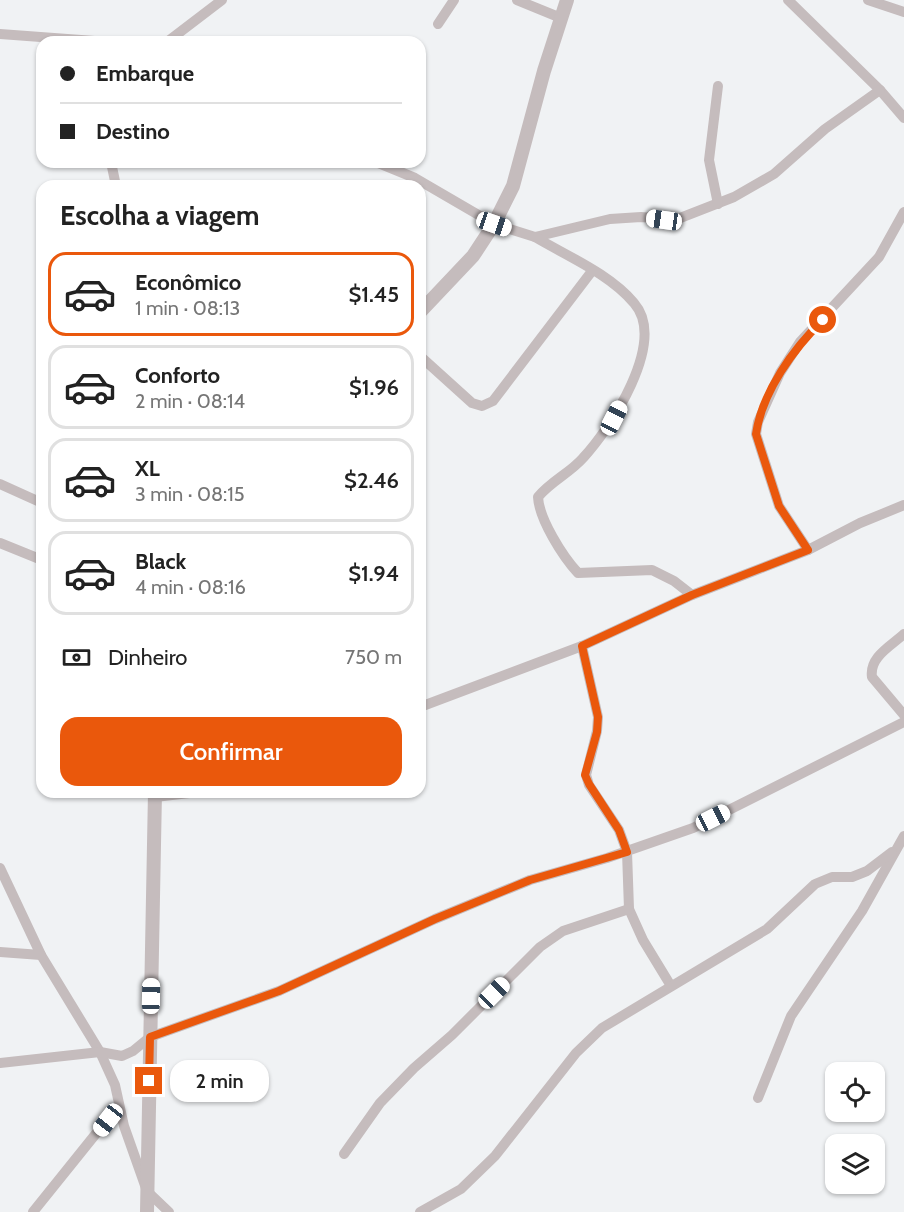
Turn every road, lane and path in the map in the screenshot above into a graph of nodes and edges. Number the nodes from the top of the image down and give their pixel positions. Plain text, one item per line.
1 (222, 0) edge
2 (454, 0) edge
3 (517, 0) edge
4 (567, 0) edge
5 (793, 0) edge
6 (868, 0) edge
7 (885, 2) edge
8 (904, 12) edge
9 (561, 18) junction
10 (438, 24) dead end
11 (0, 34) edge
12 (175, 36) edge
13 (36, 37) edge
14 (718, 86) dead end
15 (880, 90) junction
16 (904, 118) edge
17 (391, 168) edge
18 (418, 180) edge
19 (426, 184) edge
20 (718, 204) junction
21 (904, 212) edge
22 (494, 224) junction
23 (535, 237) junction
24 (592, 271) junction
25 (426, 306) edge
26 (426, 362) edge
27 (0, 484) edge
28 (36, 500) edge
29 (904, 505) edge
30 (0, 543) edge
31 (808, 550) junction
32 (36, 558) edge
33 (692, 595) junction
34 (904, 634) edge
35 (582, 646) junction
36 (426, 706) edge
37 (904, 715) edge
38 (904, 722) edge
39 (155, 798) edge
40 (904, 836) edge
41 (627, 852) junction
42 (892, 852) junction
43 (0, 868) edge
44 (628, 909) junction
45 (0, 952) edge
46 (41, 955) junction
47 (670, 986) junction
48 (150, 1037) junction
49 (100, 1052) junction
50 (0, 1063) edge
51 (758, 1098) dead end
52 (119, 1105) junction
53 (344, 1154) dead end
54 (147, 1191) junction
55 (33, 1212) edge
56 (147, 1212) edge
57 (169, 1212) edge
58 (420, 1212) edge

1 - 12 street
2 - 10 street
3 - 9 street
4 - 9 street
5 - 15 street
6 - 7 street
7 - 8 street
9 - 22 street
11 - 13 street
14 - 20 street
15 - 16 street
15 - 20 street
17 - 18 street
19 - 22 street
20 - 23 street
21 - 31 street
22 - 23 street
22 - 25 street
23 - 24 street
24 - 26 street
24 - 33 street
27 - 28 street
29 - 31 street
30 - 32 street
31 - 33 street
33 - 35 street
34 - 37 street
35 - 36 street
35 - 41 street
38 - 41 street
39 - 48 street
40 - 42 street
41 - 44 street
41 - 48 street
42 - 47 street
42 - 51 street
43 - 46 street
44 - 47 street
44 - 53 street
45 - 46 street
46 - 49 street
47 - 58 street
48 - 49 street
48 - 54 street
49 - 50 street
49 - 52 street
52 - 54 street
52 - 55 street
54 - 56 street
54 - 57 street

